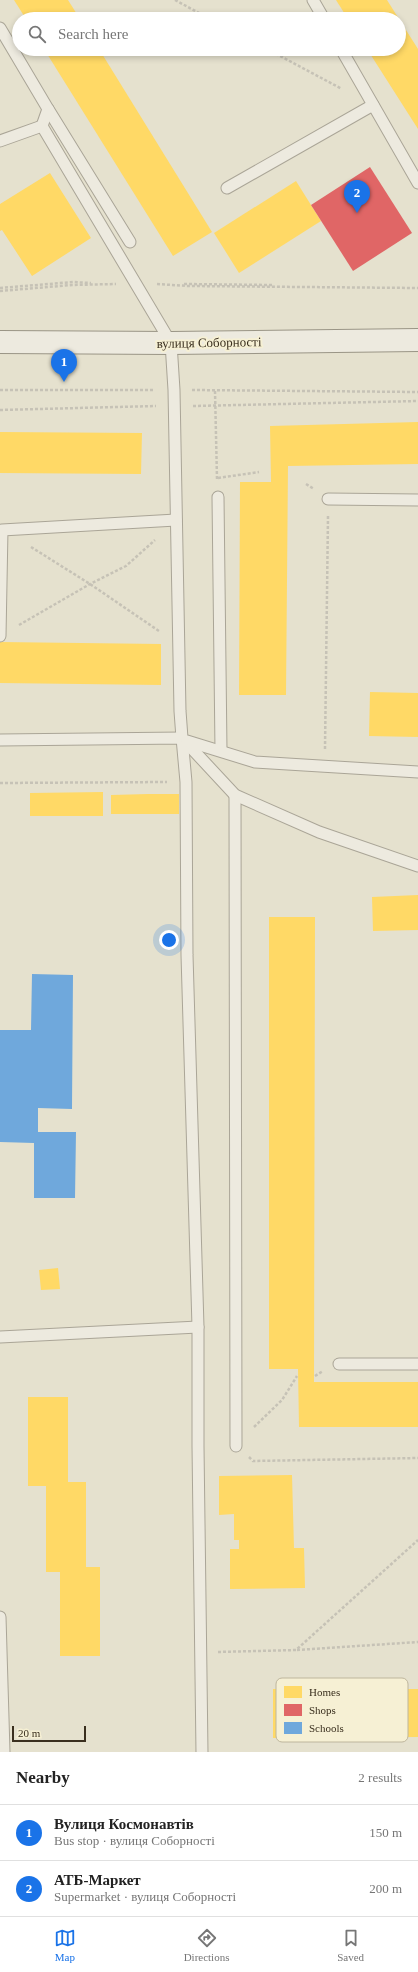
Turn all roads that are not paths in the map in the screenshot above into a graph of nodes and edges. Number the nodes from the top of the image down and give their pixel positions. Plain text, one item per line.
1 (313, 0) edge
2 (320, 12) edge
3 (0, 28) edge
4 (12, 48) edge
5 (17, 56) edge
6 (345, 56) edge
7 (373, 105) junction
8 (48, 109) junction
9 (42, 126) junction
10 (0, 141) edge
11 (418, 183) edge
12 (227, 188) dead end
13 (130, 242) dead end
14 (418, 340) edge
15 (0, 342) edge
16 (171, 343) junction
17 (218, 497) road end
18 (328, 499) road end
19 (418, 500) edge
20 (176, 520) junction
21 (0, 636) edge
22 (184, 739) junction
23 (0, 740) edge
24 (221, 750) junction
25 (418, 772) edge
26 (235, 795) junction
27 (418, 866) edge
28 (198, 1327) junction
29 (0, 1337) edge
30 (339, 1364) dead end
31 (418, 1364) edge
32 (236, 1446) road end
33 (0, 1617) edge
34 (1, 1662) edge
35 (4, 1752) edge
36 (202, 1752) edge

1 - 2 lane
3 - 4 lane
5 - 8 lane
6 - 7 lane
7 - 11 lane
7 - 12 lane
8 - 9 lane
8 - 13 lane
9 - 10 lane
9 - 16 lane
14 - 16 street, вулиця Соборності
15 - 16 street, вулиця Соборності
16 - 20 lane
17 - 24 lane
18 - 19 lane
20 - 21 lane
20 - 22 lane
22 - 23 lane
22 - 24 lane
22 - 26 lane
22 - 28 lane
24 - 25 lane
26 - 27 lane
26 - 32 lane
28 - 29 lane
28 - 36 lane
30 - 31 lane
33 - 34 lane
34 - 35 lane

